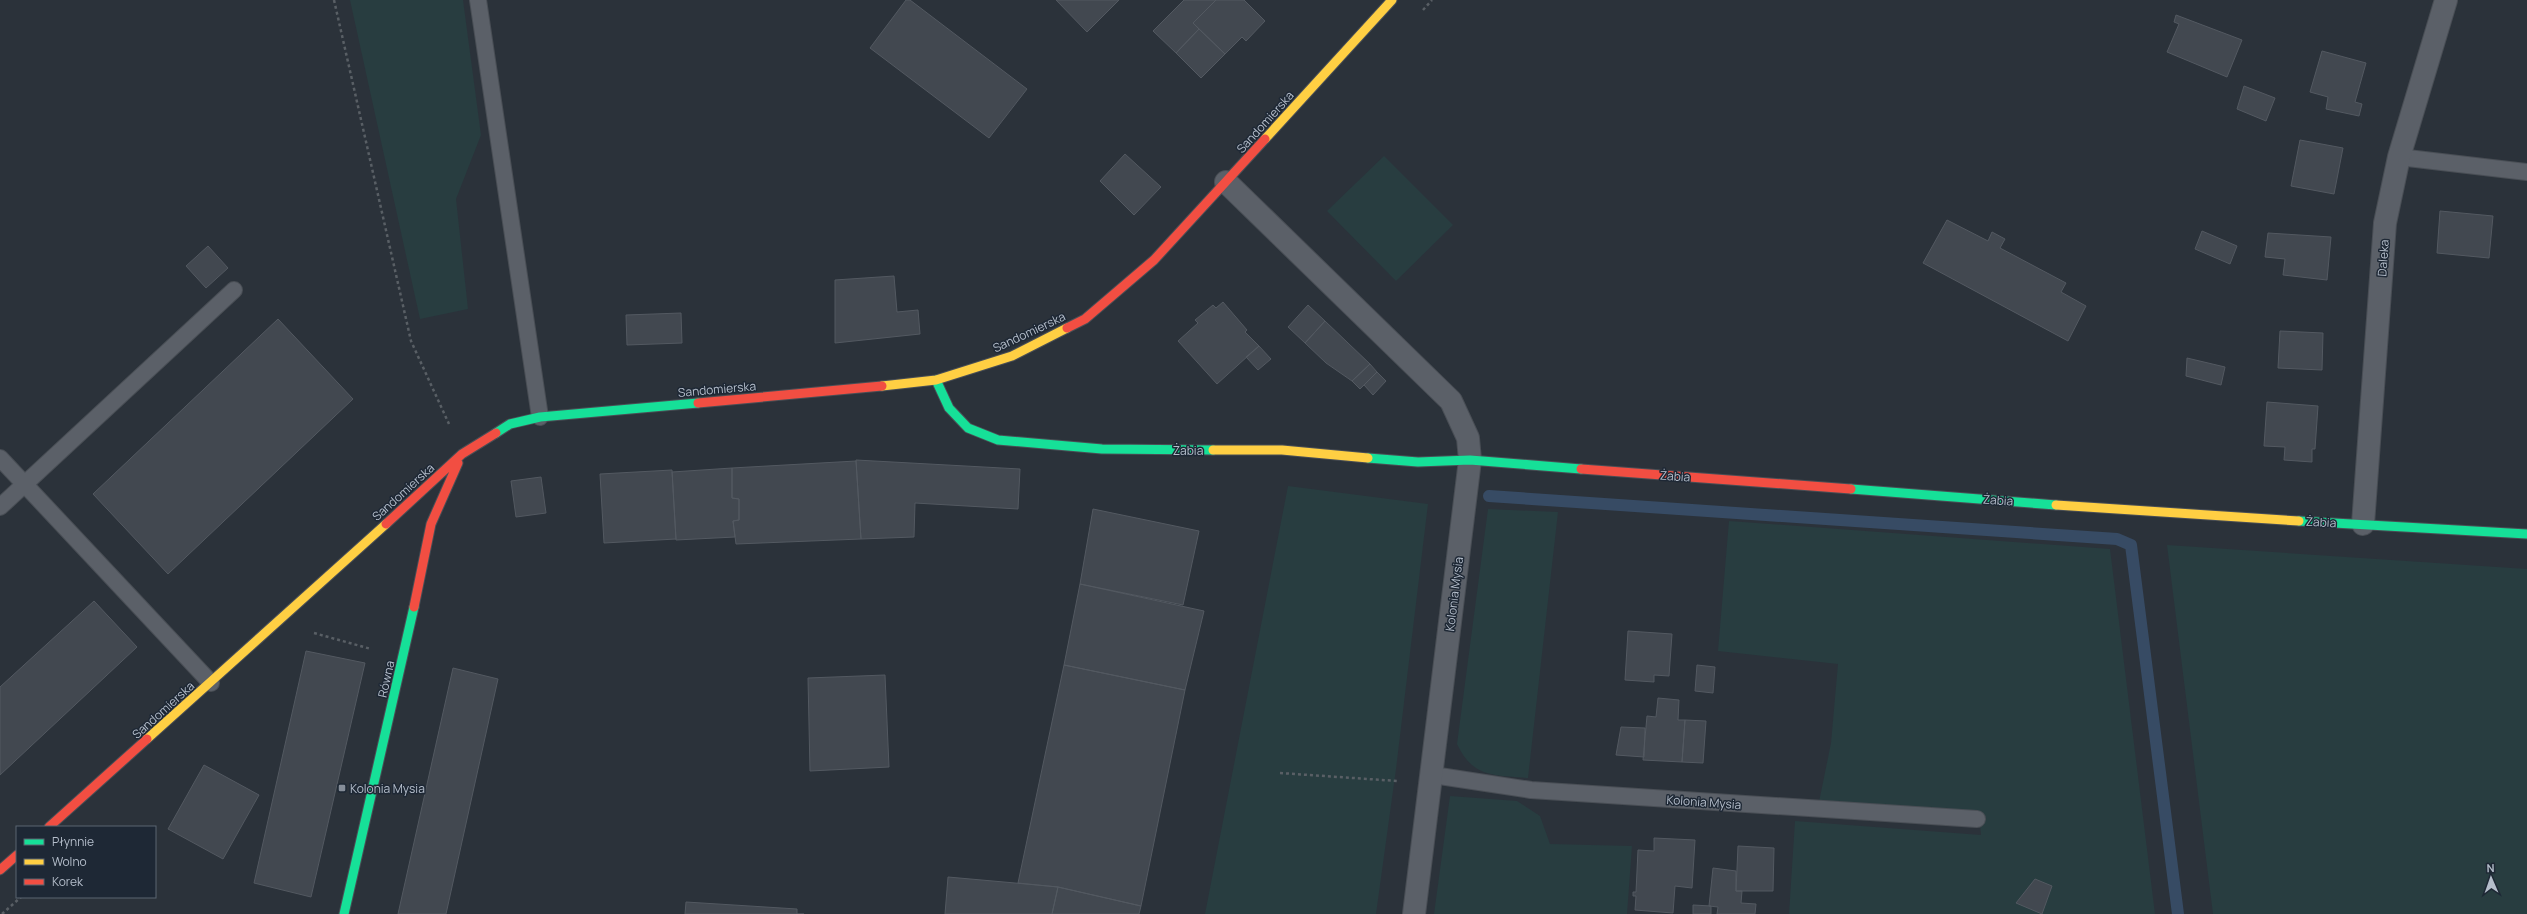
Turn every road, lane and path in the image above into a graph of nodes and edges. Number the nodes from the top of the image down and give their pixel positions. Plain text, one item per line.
1 (334, 0) edge
2 (478, 0) edge
3 (1392, 0) edge
4 (2446, 0) edge
5 (2399, 157) junction
6 (2527, 172) edge
7 (1226, 182) junction
8 (234, 290) dead end
9 (936, 380) junction
10 (540, 417) junction
11 (462, 454) junction
12 (0, 458) edge
13 (1470, 460) junction
14 (25, 484) junction
15 (0, 507) edge
16 (2363, 524) junction
17 (2527, 534) edge
18 (211, 683) junction
19 (1280, 773) dead end
20 (1433, 775) junction
21 (1977, 819) dead end
22 (50, 826) edge
23 (16, 856) edge
24 (0, 870) edge
25 (20, 898) edge
26 (2, 914) edge
27 (344, 914) edge
28 (1414, 914) edge

1 - 11 path
2 - 10 lane
3 - 7 street, Sandomierska
4 - 5 street, Daleka
5 - 6 lane
5 - 16 street, Daleka
7 - 9 street, Sandomierska
7 - 13 street
8 - 14 lane
9 - 10 street, Sandomierska
9 - 13 street, Żabia
10 - 11 street, Sandomierska
11 - 18 street, Sandomierska
11 - 27 street, Równa
12 - 14 lane
13 - 16 street, Żabia
13 - 20 street, Kolonia Mysia
14 - 15 lane
14 - 18 lane
16 - 17 street, Żabia
18 - 22 street, Sandomierska
19 - 20 path
20 - 21 lane, Kolonia Mysia
20 - 28 street, Kolonia Mysia
23 - 24 street
25 - 26 path

